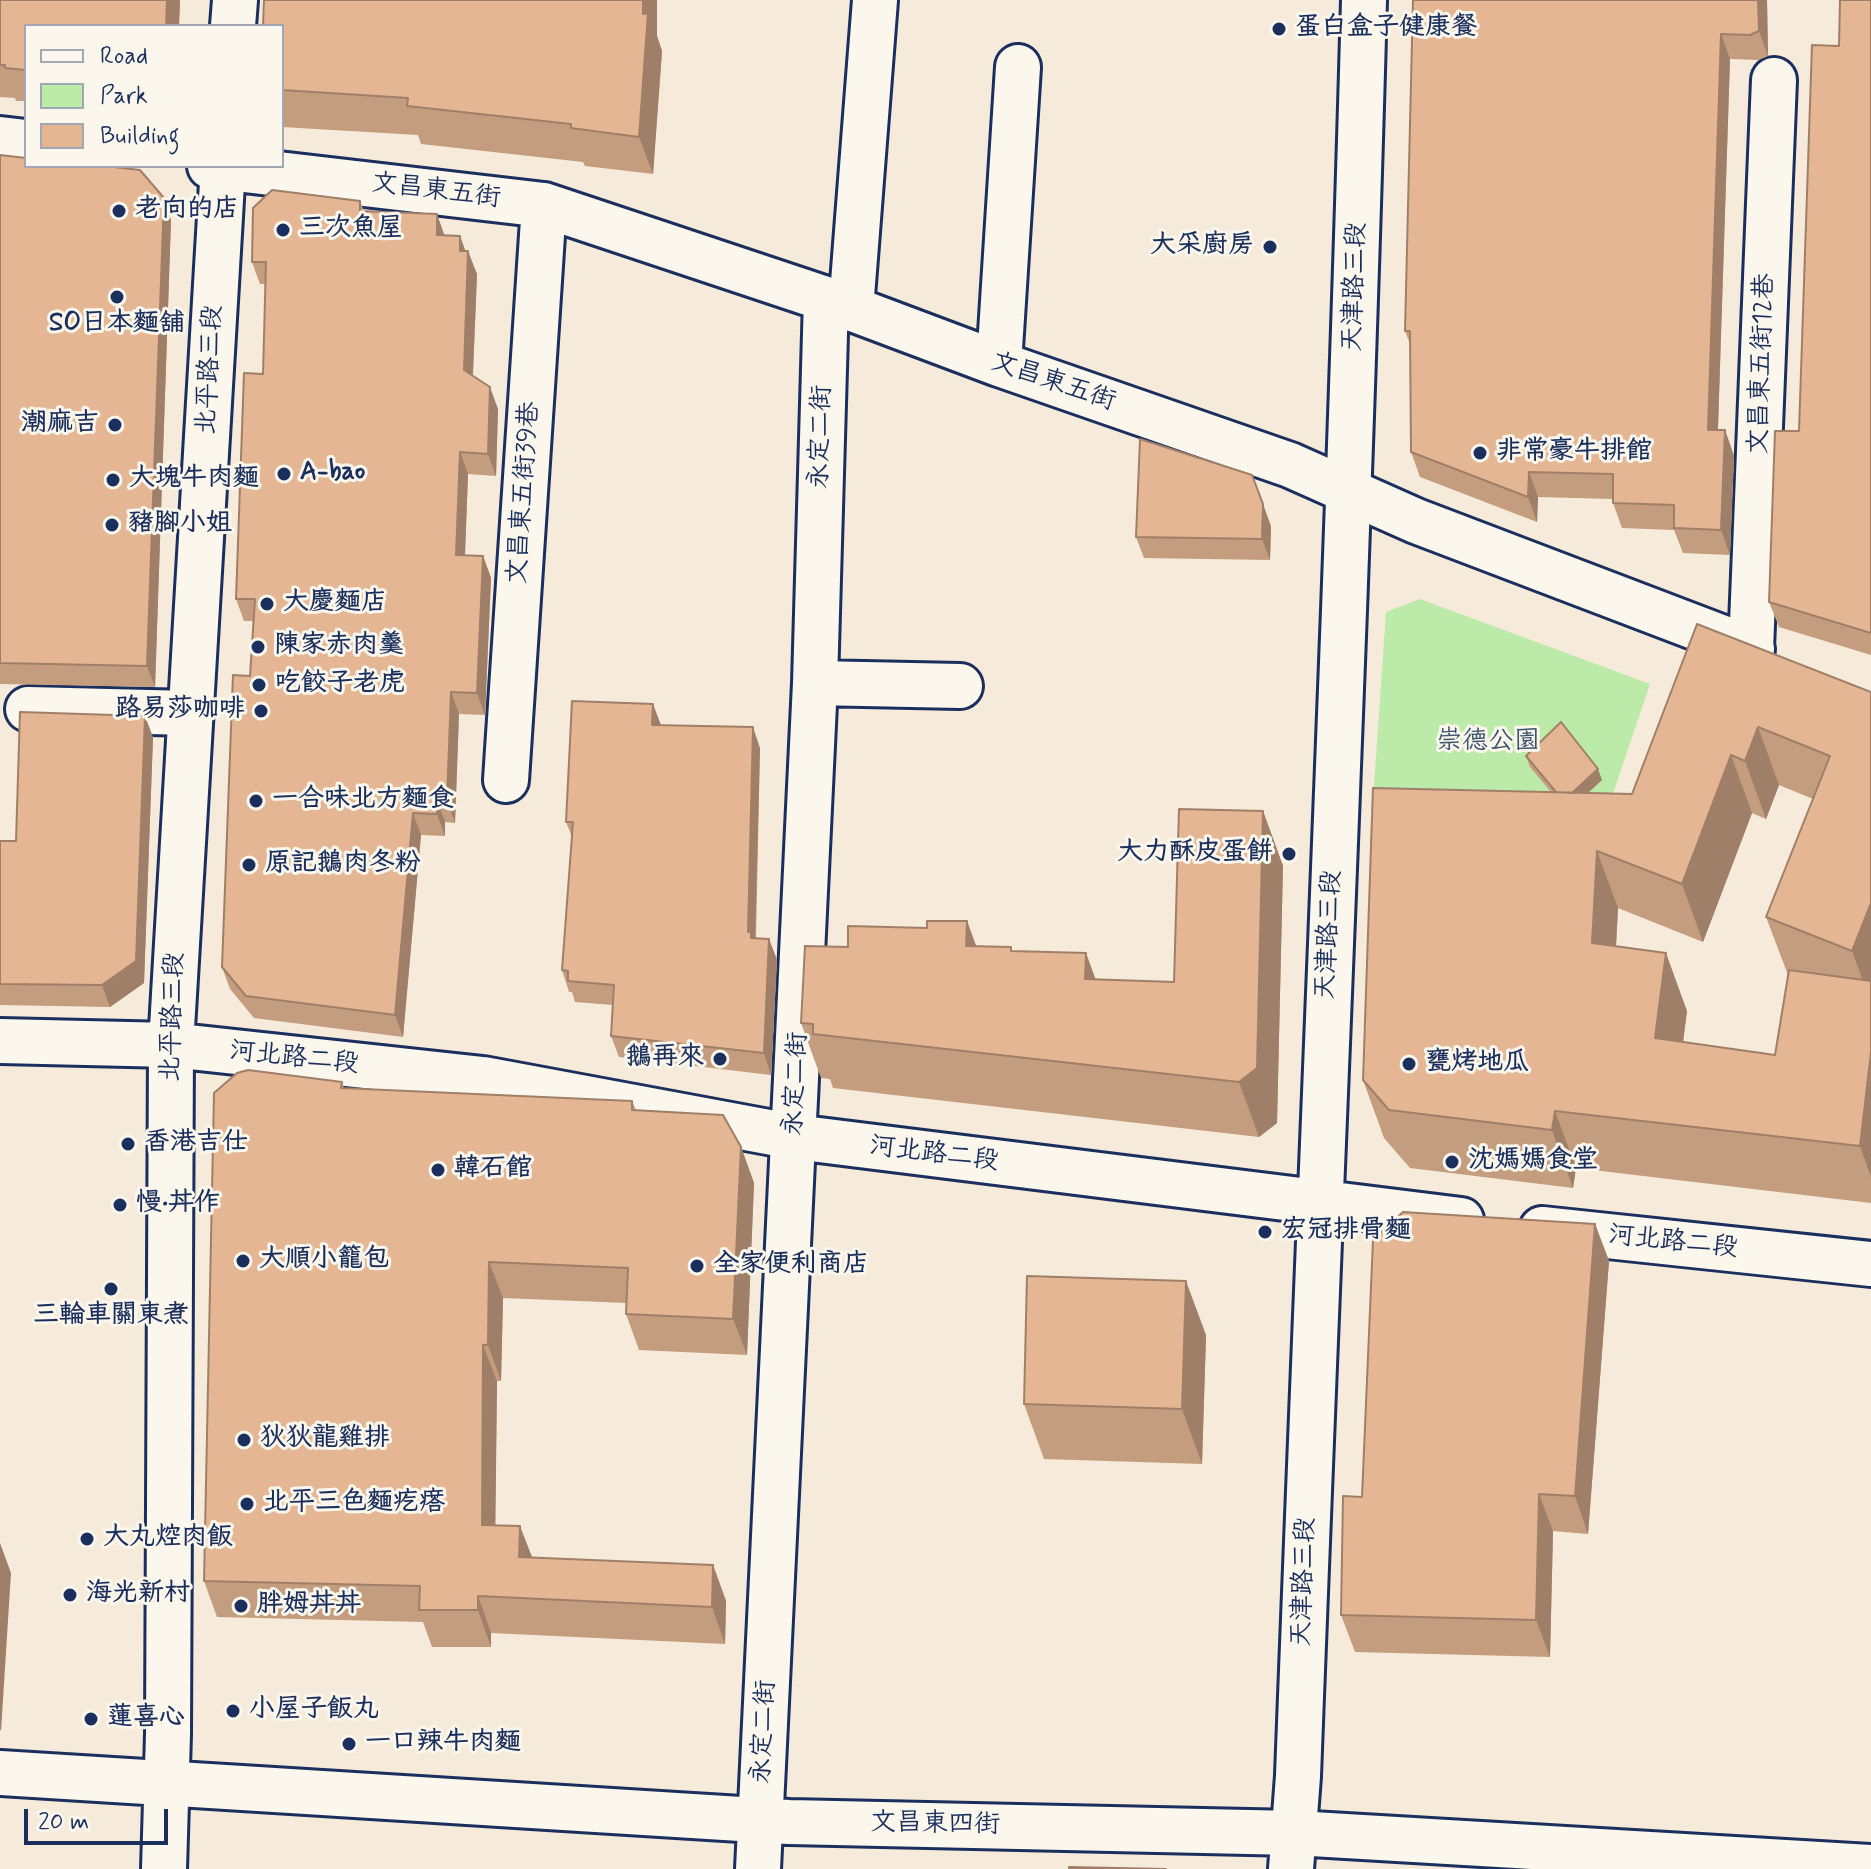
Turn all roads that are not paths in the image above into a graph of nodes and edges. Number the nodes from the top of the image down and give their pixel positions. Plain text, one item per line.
1 (235, 0) edge
2 (875, 0) edge
3 (1364, 0) edge
4 (233, 24) edge
5 (1018, 67) dead end
6 (1774, 80) dead end
7 (0, 139) edge
8 (24, 142) edge
9 (219, 168) edge
10 (236, 168) edge
11 (544, 205) junction
12 (839, 304) junction
13 (999, 364) junction
14 (1351, 493) junction
15 (1751, 649) junction
16 (1791, 663) edge
17 (815, 683) junction
18 (960, 686) dead end
19 (28, 709) edge
20 (190, 713) junction
21 (506, 780) dead end
22 (0, 1041) edge
23 (171, 1045) junction
24 (795, 1137) junction
25 (1318, 1205) junction
26 (1871, 1264) edge
27 (0, 1773) edge
28 (168, 1782) junction
29 (760, 1820) junction
30 (1293, 1851) edge
31 (1775, 1865) edge
32 (1871, 1867) edge
33 (164, 1869) edge
34 (758, 1869) edge

1 - 4 street
2 - 12 street, 永定二街
3 - 14 street, 天津路三段
5 - 13 street
6 - 15 street, 文昌東五街12巷
7 - 8 street
9 - 20 street, 北平路三段
10 - 11 street, 文昌東五街
11 - 12 street, 文昌東五街
11 - 21 street, 文昌東五街39巷
12 - 13 street, 文昌東五街
12 - 17 street, 永定二街
13 - 14 street, 文昌東五街
14 - 15 street, 文昌東五街
14 - 25 street, 天津路三段
15 - 16 street, 文昌東五街
17 - 18 street
17 - 24 street, 永定二街
19 - 20 street
20 - 23 street, 北平路三段
22 - 23 street, 河北路二段
23 - 24 street, 河北路二段
23 - 28 street, 北平路三段
24 - 25 street, 河北路二段
24 - 29 street, 永定二街
25 - 26 street, 河北路二段
25 - 30 street, 天津路三段
27 - 28 street, 文昌東四街
28 - 29 street, 文昌東四街
28 - 33 street, 北平路三段
29 - 30 street, 文昌東四街
29 - 34 street, 永定二街
30 - 31 street, 文昌東四街
31 - 32 street, 文昌東四街

